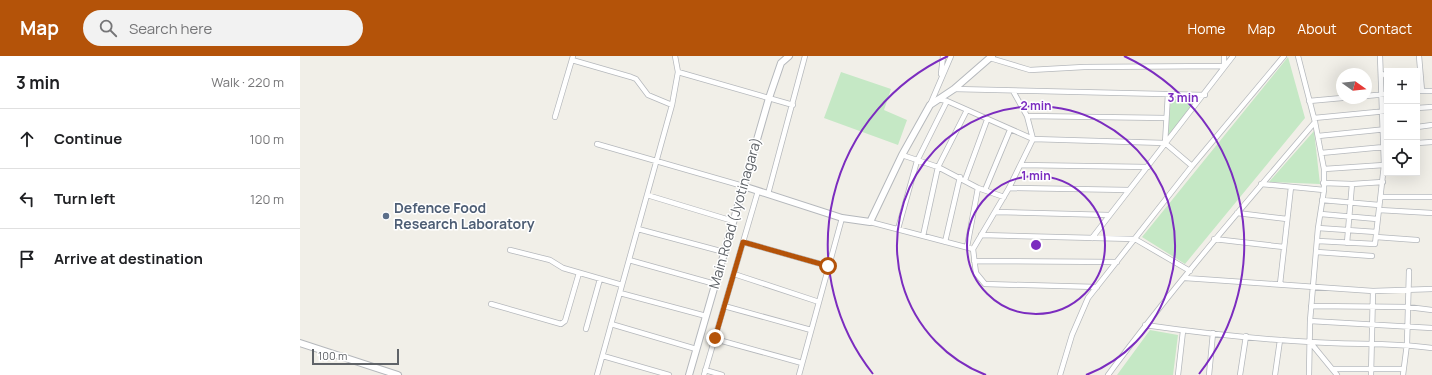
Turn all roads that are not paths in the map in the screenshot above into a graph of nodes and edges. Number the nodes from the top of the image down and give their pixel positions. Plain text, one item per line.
1 (675, 56) edge
2 (789, 56) edge
3 (806, 56) edge
4 (943, 56) edge
5 (951, 56) edge
6 (1224, 56) edge
7 (1233, 56) edge
8 (1284, 56) edge
9 (1298, 56) edge
10 (1380, 56) edge
11 (1419, 56) edge
12 (991, 57) edge
13 (573, 58) edge
14 (1224, 66) junction
15 (1419, 68) edge
16 (678, 72) junction
17 (1384, 74) edge
18 (1381, 75) junction
19 (941, 80) junction
20 (954, 89) junction
21 (1013, 91) junction
22 (1420, 91) edge
23 (1432, 91) edge
24 (1168, 94) junction
25 (1384, 94) edge
26 (1204, 95) junction
27 (1381, 95) junction
28 (1372, 96) edge
29 (769, 98) junction
30 (938, 99) junction
31 (1336, 99) edge
32 (947, 101) junction
33 (1309, 101) junction
34 (672, 105) junction
35 (792, 105) junction
36 (930, 105) junction
37 (1384, 107) edge
38 (1432, 107) edge
39 (1420, 108) edge
40 (967, 110) junction
41 (1384, 111) edge
42 (1027, 116) junction
43 (556, 117) dead end
44 (1166, 118) junction
45 (988, 120) junction
46 (1315, 120) junction
47 (1432, 125) edge
48 (1420, 126) edge
49 (1384, 129) edge
50 (1010, 130) junction
51 (1318, 136) junction
52 (1033, 139) junction
53 (1432, 142) edge
54 (1165, 143) junction
55 (1420, 143) edge
56 (597, 144) dead end
57 (1384, 145) edge
58 (1321, 153) junction
59 (902, 155) junction
60 (917, 161) junction
61 (656, 162) junction
62 (1021, 165) junction
63 (1384, 165) joint
64 (1192, 166) junction
65 (938, 167) junction
66 (1148, 167) junction
67 (1324, 169) junction
68 (960, 177) junction
69 (965, 180) junction
70 (1383, 182) junction
71 (1323, 183) junction
72 (1261, 184) junction
73 (1352, 184) junction
74 (743, 186) junction
75 (978, 188) junction
76 (1009, 188) junction
77 (1291, 188) junction
78 (985, 190) junction
79 (1129, 190) junction
80 (1324, 190) junction
81 (758, 191) junction
82 (768, 194) junction
83 (647, 195) junction
84 (1004, 197) junction
85 (1380, 197) junction
86 (1432, 197) edge
87 (1322, 200) junction
88 (1351, 203) junction
89 (1379, 208) junction
90 (995, 212) junction
91 (1237, 213) junction
92 (1432, 213) edge
93 (1320, 214) junction
94 (1109, 215) junction
95 (1349, 217) junction
96 (842, 218) junction
97 (1287, 219) junction
98 (1377, 219) junction
99 (733, 221) junction
100 (870, 222) junction
101 (1318, 228) junction
102 (638, 229) junction
103 (898, 229) junction
104 (1348, 231) junction
105 (1376, 234) junction
106 (981, 235) junction
107 (923, 236) junction
108 (1092, 238) junction
109 (1135, 239) junction
110 (1214, 239) junction
111 (1417, 240) dead end
112 (1318, 241) junction
113 (743, 242) junction
114 (945, 242) junction
115 (1347, 243) junction
116 (967, 247) junction
117 (1284, 247) junction
118 (973, 249) junction
119 (510, 250) dead end
120 (724, 252) junction
121 (1317, 252) junction
122 (1372, 256) dead end
123 (629, 260) junction
124 (974, 261) junction
125 (1117, 262) junction
126 (828, 266) junction
127 (1190, 271) junction
128 (1409, 271) dead end
129 (579, 273) junction
130 (734, 274) junction
131 (1185, 278) junction
132 (600, 279) junction
133 (715, 284) junction
134 (1280, 284) junction
135 (622, 285) junction
136 (1097, 287) junction
137 (1313, 287) junction
138 (1432, 289) edge
139 (1408, 290) junction
140 (1373, 291) junction
141 (620, 293) junction
142 (819, 302) junction
143 (491, 304) dead end
144 (724, 306) junction
145 (1311, 306) junction
146 (1408, 307) junction
147 (1371, 308) junction
148 (1432, 310) edge
149 (706, 316) junction
150 (1310, 322) junction
151 (611, 324) junction
152 (1145, 325) junction
153 (1371, 325) junction
154 (1407, 326) junction
155 (1432, 328) edge
156 (586, 329) dead end
157 (811, 330) junction
158 (1183, 331) junction
159 (1213, 333) junction
160 (1246, 336) junction
161 (715, 338) junction
162 (1280, 340) junction
163 (1310, 342) junction
164 (300, 343) edge
165 (1406, 344) junction
166 (1372, 345) junction
167 (1432, 348) edge
168 (696, 349) junction
169 (603, 356) junction
170 (802, 363) junction
171 (1371, 368) junction
172 (1333, 369) junction
173 (1403, 369) junction
174 (705, 373) edge
175 (398, 375) edge
176 (597, 375) edge
177 (668, 375) edge
178 (689, 375) edge
179 (722, 375) edge
180 (799, 375) edge
181 (1060, 375) edge
182 (1108, 375) edge
183 (1178, 375) edge
184 (1209, 375) edge
185 (1240, 375) edge
186 (1275, 375) edge
187 (1309, 375) edge
188 (1337, 375) edge
189 (1371, 375) edge
190 (1402, 375) edge

1 - 16 street
2 - 29 street, Main Road (Jyotinagara)
3 - 35 street
4 - 19 street
5 - 19 street
6 - 14 street
7 - 14 street
8 - 64 street
9 - 33 street
10 - 18 street
11 - 15 street
12 - 14 street
12 - 20 street
13 - 34 street
13 - 43 street
14 - 26 street
16 - 29 street
16 - 34 street
17 - 18 street
18 - 27 street
19 - 36 street
20 - 21 street
20 - 30 street
21 - 24 street
21 - 42 street
22 - 23 street
24 - 26 street
24 - 44 street
25 - 27 street
26 - 54 street
27 - 28 street
27 - 37 street
29 - 35 street
29 - 74 street, Main Road (Jyotinagara)
30 - 32 street
30 - 36 street
31 - 33 street
32 - 40 street
32 - 60 street
33 - 46 street
34 - 61 street
35 - 82 street
36 - 59 street
38 - 39 street
40 - 45 street
40 - 65 street
41 - 46 street
42 - 44 street
42 - 52 street
44 - 54 street
45 - 50 street
45 - 69 street
46 - 51 street
46 - 72 street
47 - 48 street
49 - 51 street
50 - 52 street
50 - 78 street
51 - 58 street
52 - 54 street
52 - 62 street
53 - 55 street
54 - 64 street
54 - 66 street
56 - 61 street
57 - 58 street
58 - 67 street
59 - 60 street
59 - 100 street
60 - 65 street
60 - 103 street
61 - 74 street
61 - 83 street
62 - 66 street
62 - 76 street
63 - 67 street
63 - 70 street
64 - 109 street
65 - 68 street
65 - 107 street
66 - 79 street
67 - 71 street
68 - 69 street
68 - 114 street
69 - 75 street
70 - 73 street
70 - 85 street
71 - 73 street
71 - 80 street
72 - 77 street
72 - 91 street
73 - 88 street
74 - 81 street
74 - 99 street, Main Road (Jyotinagara)
75 - 78 street
75 - 116 street
76 - 79 street
76 - 84 street
77 - 80 street
77 - 97 street
78 - 84 street
79 - 94 street
80 - 87 street
81 - 82 street
81 - 113 street
82 - 96 street
83 - 99 street
83 - 102 street
84 - 90 street
85 - 86 street
85 - 89 street
87 - 88 street
87 - 93 street
88 - 89 street
88 - 95 street
89 - 92 street
89 - 98 street
90 - 94 street
90 - 106 street
91 - 97 street
91 - 110 street
93 - 95 street
93 - 101 street
94 - 108 street
95 - 98 street
95 - 104 street
96 - 100 street
96 - 126 street
97 - 117 street
98 - 105 street
99 - 120 street, Main Road (Jyotinagara)
100 - 103 street
101 - 104 street
101 - 112 street
102 - 120 street
102 - 123 street
103 - 107 street
104 - 105 street
104 - 115 street
105 - 111 street
105 - 115 street
106 - 108 street
106 - 118 street
107 - 114 street
108 - 109 street
109 - 125 street
109 - 127 street
110 - 117 street
110 - 127 street
112 - 115 street
112 - 121 street
113 - 126 street
113 - 130 street
114 - 116 street
116 - 118 street
117 - 134 street
118 - 124 street
119 - 129 street
120 - 133 street, Main Road (Jyotinagara)
121 - 122 street
121 - 137 street
123 - 133 street
123 - 135 street
124 - 125 street
124 - 136 street
125 - 136 street
126 - 142 street
127 - 131 street
128 - 139 street
129 - 132 street
129 - 143 street
130 - 142 street
130 - 144 street
131 - 134 street
131 - 152 street
132 - 135 street
132 - 156 street
133 - 149 street, Main Road (Jyotinagara)
134 - 137 street
135 - 141 street
136 - 181 street
137 - 140 street
137 - 145 street
138 - 139 street
139 - 140 street
139 - 146 street
140 - 147 street
141 - 149 street
141 - 151 street
142 - 157 street
144 - 157 street
144 - 161 street
145 - 147 street
145 - 150 street
146 - 147 street
146 - 148 street
146 - 154 street
147 - 153 street
149 - 168 street, Main Road (Jyotinagara)
150 - 153 street
150 - 163 street
151 - 168 street
151 - 169 street
152 - 158 street
152 - 182 street
153 - 154 street
153 - 166 street
154 - 155 street
154 - 165 street
157 - 170 street
158 - 159 street
158 - 183 street
159 - 160 street
159 - 184 street
160 - 162 street
160 - 185 street
161 - 170 street
161 - 174 street
162 - 163 street
162 - 186 street
163 - 166 street
163 - 172 street
163 - 187 street
164 - 175 street
165 - 166 street
165 - 167 street
165 - 173 street
166 - 171 street
168 - 178 street, Main Road (Jyotinagara)
169 - 176 street
169 - 177 street
170 - 180 street
171 - 172 street
171 - 173 street
171 - 189 street
172 - 188 street
173 - 190 street
174 - 179 street

